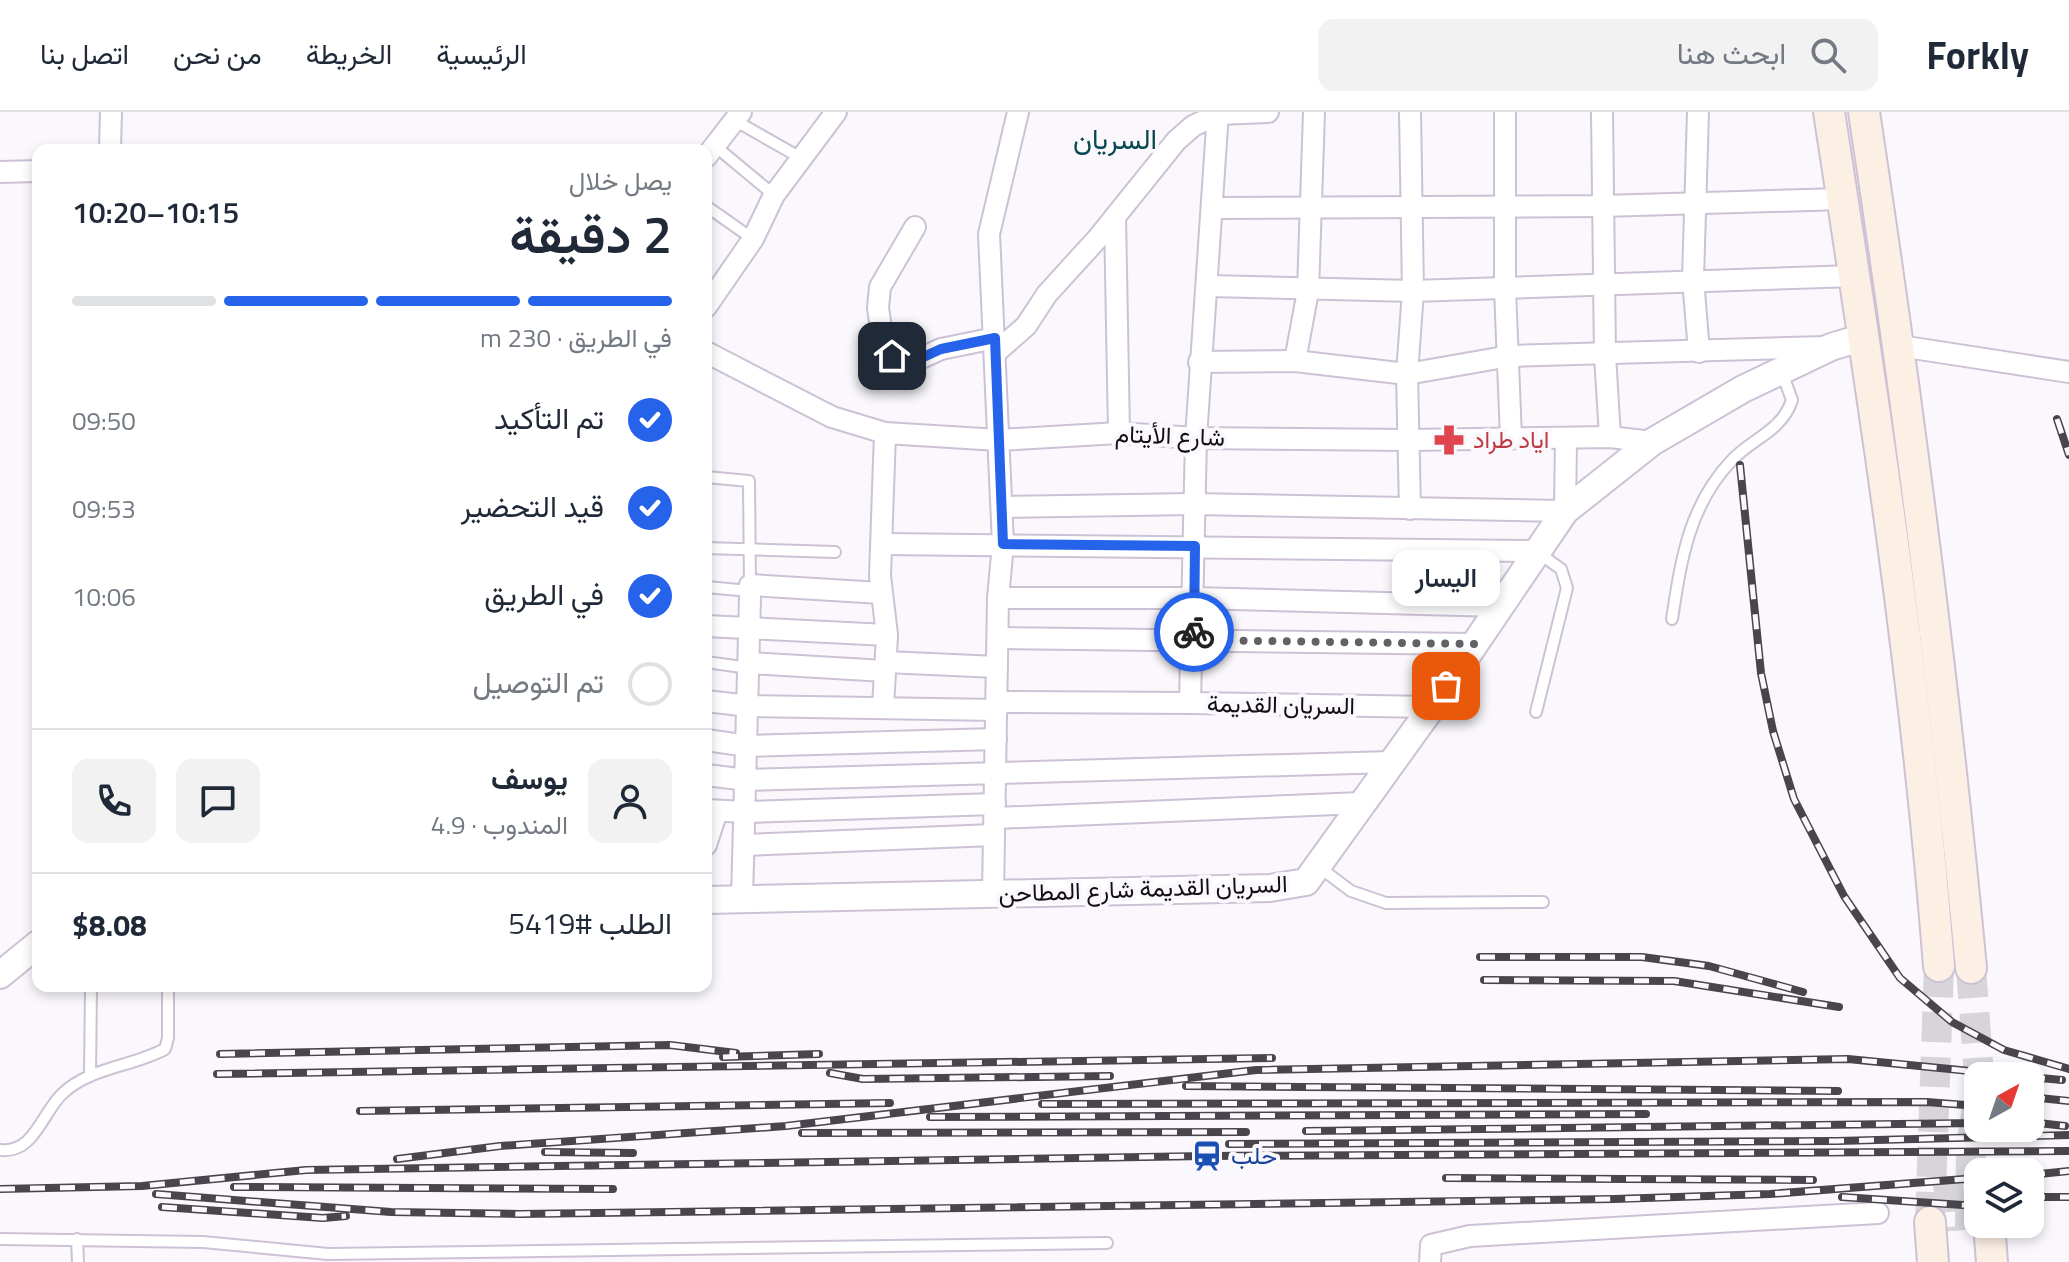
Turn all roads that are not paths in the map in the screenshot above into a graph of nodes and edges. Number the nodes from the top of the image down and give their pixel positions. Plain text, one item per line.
1 (111, 112) edge
2 (836, 112) edge
3 (1018, 112) edge
4 (1268, 112) edge
5 (1314, 112) edge
6 (1410, 112) edge
7 (1505, 112) edge
8 (1602, 112) edge
9 (1698, 112) edge
10 (1829, 112) edge
11 (1864, 112) edge
12 (1218, 113) edge
13 (738, 116) edge
14 (110, 144) edge
15 (712, 148) edge
16 (712, 152) edge
17 (801, 158) junction
18 (32, 171) edge
19 (0, 172) edge
20 (774, 195) junction
21 (1842, 199) junction
22 (1696, 203) junction
23 (1603, 206) junction
24 (1505, 207) junction
25 (1212, 208) junction
26 (1311, 208) junction
27 (1412, 209) junction
28 (712, 210) edge
29 (1115, 217) junction
30 (915, 227) dead end
31 (753, 239) junction
32 (1854, 276) junction
33 (1693, 279) junction
34 (1604, 284) junction
35 (1208, 286) junction
36 (1505, 289) junction
37 (1308, 291) junction
38 (1413, 291) junction
39 (712, 298) edge
40 (1864, 337) junction
41 (995, 346) junction
42 (1900, 346) junction
43 (1831, 347) junction
44 (1699, 352) junction
45 (712, 355) edge
46 (1605, 355) junction
47 (1510, 356) junction
48 (1295, 361) junction
49 (1199, 362) junction
50 (1782, 371) junction
51 (2069, 372) edge
52 (1407, 374) junction
53 (885, 433) junction
54 (1119, 433) junction
55 (1610, 437) junction
56 (1196, 438) junction
57 (1511, 438) junction
58 (1566, 439) junction
59 (999, 440) junction
60 (1410, 440) junction
61 (1652, 442) junction
62 (712, 478) edge
63 (1194, 504) junction
64 (1003, 507) junction
65 (1410, 509) junction
66 (1565, 511) junction
67 (882, 544) junction
68 (1003, 544) junction
69 (1195, 546) junction
70 (712, 548) edge
71 (749, 551) junction
72 (1537, 551) junction
73 (835, 552) dead end
74 (712, 588) edge
75 (750, 591) junction
76 (881, 593) junction
77 (998, 598) junction
78 (1195, 598) junction
79 (1499, 606) junction
80 (1672, 619) dead end
81 (712, 627) edge
82 (749, 630) junction
83 (887, 635) junction
84 (998, 638) junction
85 (1194, 640) junction
86 (1474, 644) junction
87 (712, 662) edge
88 (749, 665) junction
89 (886, 667) junction
90 (997, 667) junction
91 (712, 702) edge
92 (1190, 703) junction
93 (749, 706) junction
94 (997, 706) junction
95 (1432, 707) junction
96 (883, 708) junction
97 (1536, 712) dead end
98 (996, 739) junction
99 (712, 741) edge
100 (748, 746) junction
101 (1391, 762) junction
102 (994, 772) junction
103 (712, 776) edge
104 (747, 780) junction
105 (1361, 803) junction
106 (712, 810) edge
107 (747, 812) junction
108 (995, 819) junction
109 (745, 845) junction
110 (1317, 866) junction
111 (993, 894) junction
112 (742, 899) junction
113 (712, 900) edge
114 (1543, 902) dead end
115 (32, 949) edge
116 (1939, 966) tunnel mouth
117 (1971, 968) tunnel mouth
118 (0, 975) edge
119 (91, 992) edge
120 (168, 992) edge
121 (90, 1076) junction
122 (0, 1150) edge
123 (1878, 1213) dead end
124 (1960, 1226) edge
125 (0, 1239) edge
126 (77, 1239) junction
127 (1107, 1243) dead end
128 (307, 1257) edge
129 (78, 1262) edge
130 (1430, 1262) edge
131 (1933, 1262) edge
132 (1953, 1262) edge
133 (1971, 1262) edge
134 (1992, 1262) edge

1 - 14 street
2 - 17 street
3 - 41 street
4 - 12 street
5 - 26 street
6 - 27 street
7 - 24 street
8 - 23 street
9 - 22 street
10 - 21 main road
11 - 42 main road
12 - 25 street, السريان القديمة
12 - 29 street
13 - 15 street
13 - 17 lane
16 - 20 lane
17 - 20 street
18 - 19 street
20 - 31 street
21 - 22 street
21 - 32 main road
22 - 23 street
22 - 33 street
23 - 24 street
23 - 34 street
24 - 27 street
24 - 36 street
25 - 26 street
25 - 35 street, السريان القديمة
26 - 27 street
26 - 37 street
27 - 38 street
28 - 31 lane
29 - 41 street
29 - 54 street
30 - 41 street
31 - 39 street
32 - 33 street
32 - 40 main road
33 - 34 street
33 - 44 street
34 - 36 street
34 - 46 street
35 - 37 street
35 - 49 street, السريان القديمة
36 - 38 street
36 - 47 street
37 - 38 street
37 - 48 street
38 - 52 street
40 - 43 street, السريان القديمة شارع المطاحن
40 - 116 main road
41 - 59 street
42 - 51 street
42 - 117 main road
43 - 44 street
43 - 50 street, السريان القديمة شارع المطاحن
44 - 46 street
45 - 53 street, شارع الأيتام
46 - 47 street
46 - 55 street
47 - 52 street
47 - 57 street
48 - 49 street
48 - 52 street
49 - 56 street, السريان القديمة
50 - 61 street, السريان القديمة شارع المطاحن
50 - 80 lane
52 - 60 street
53 - 59 street, شارع الأيتام
53 - 67 street
54 - 56 street, شارع الأيتام
54 - 59 street, شارع الأيتام
55 - 58 street, شارع الأيتام
55 - 61 street, شارع الأيتام
56 - 60 street, شارع الأيتام
56 - 63 street, السريان القديمة
57 - 58 street, شارع الأيتام
57 - 60 street, شارع الأيتام
58 - 66 street
59 - 64 street
60 - 65 street
61 - 66 street, السريان القديمة شارع المطاحن
62 - 71 lane
63 - 64 street
63 - 65 street
63 - 69 street, السريان القديمة
64 - 68 street
65 - 66 street
66 - 72 street, السريان القديمة شارع المطاحن
67 - 68 street
67 - 76 street
68 - 69 street
68 - 77 street
69 - 72 street
69 - 78 street, السريان القديمة
70 - 71 lane
71 - 73 lane
71 - 75 lane
72 - 79 street, السريان القديمة شارع المطاحن
72 - 97 lane
74 - 75 lane
75 - 76 street
75 - 82 street
76 - 83 street
77 - 78 street
77 - 84 street
78 - 79 street
78 - 85 street, السريان القديمة
79 - 86 street, السريان القديمة شارع المطاحن
81 - 82 street
82 - 83 street
82 - 88 street
83 - 89 street
84 - 85 street
84 - 90 street
85 - 86 street
85 - 92 street, السريان القديمة
86 - 95 street, السريان القديمة شارع المطاحن
87 - 88 lane
88 - 89 street
88 - 93 street
89 - 90 street
89 - 96 street
90 - 94 street
91 - 93 street
92 - 94 street
92 - 95 street, السريان القديمة
93 - 96 street
93 - 100 street
94 - 96 street
94 - 98 street
95 - 101 street, السريان القديمة شارع المطاحن
98 - 100 street
98 - 102 street
99 - 100 street
100 - 104 street
101 - 102 street
101 - 105 street, السريان القديمة شارع المطاحن
102 - 104 street
102 - 108 street
103 - 104 street
104 - 107 street
105 - 108 street
105 - 110 street, السريان القديمة شارع المطاحن
106 - 107 street
107 - 108 street
107 - 109 street
108 - 109 street
108 - 111 street
109 - 112 street
110 - 111 street, السريان القديمة شارع المطاحن
110 - 114 lane
111 - 112 street, السريان القديمة شارع المطاحن
112 - 113 street, السريان القديمة شارع المطاحن
115 - 118 street
119 - 121 lane
120 - 121 lane
121 - 122 lane
123 - 130 street
124 - 131 main road
124 - 132 main road
124 - 133 main road
124 - 134 main road
125 - 126 lane
126 - 128 lane
126 - 129 lane
127 - 128 lane

